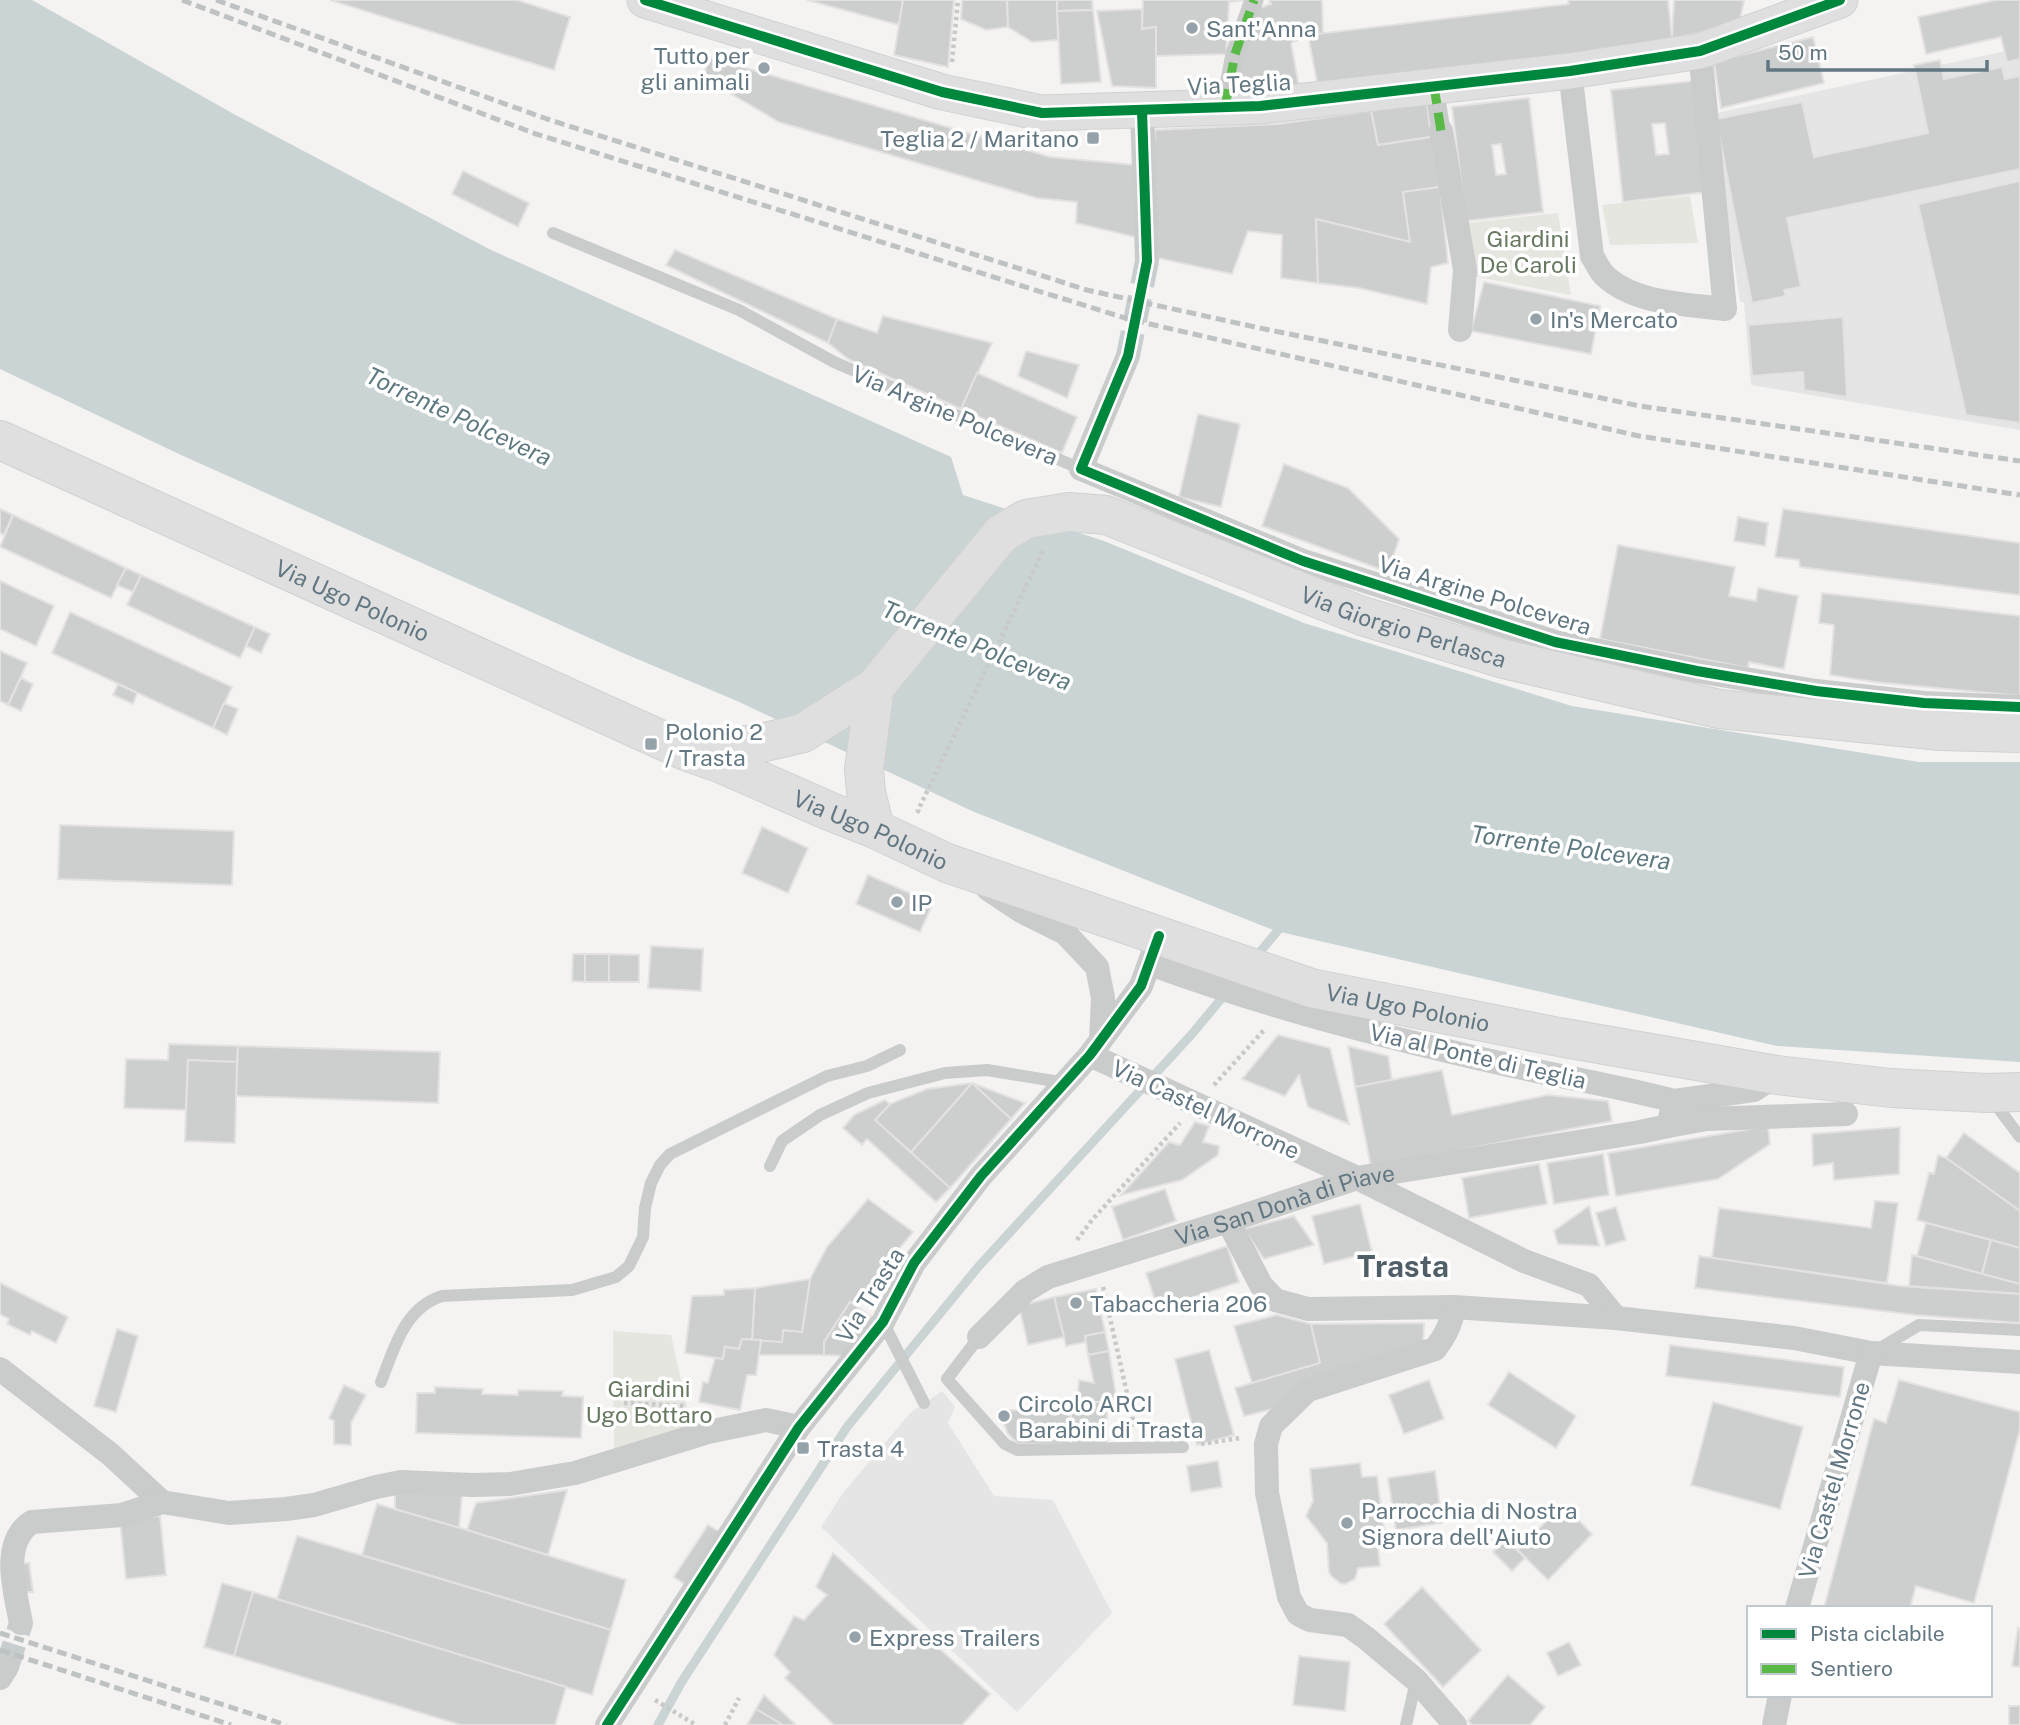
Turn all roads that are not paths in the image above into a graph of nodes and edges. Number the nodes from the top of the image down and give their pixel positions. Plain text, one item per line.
1 (645, 0) edge
2 (1254, 0) edge
3 (1840, 0) edge
4 (1700, 51) junction
5 (1570, 71) junction
6 (1434, 86) junction
7 (1225, 107) junction
8 (1142, 110) junction
9 (1441, 131) joint
10 (553, 233) dead end
11 (1147, 261) tunnel mouth
12 (1460, 330) dead end
13 (1128, 355) tunnel mouth
14 (4, 444) edge
15 (1081, 469) junction
16 (875, 687) junction
17 (2020, 708) edge
18 (2020, 733) edge
19 (688, 752) junction
20 (872, 818) junction
21 (947, 863) junction
22 (1166, 955) junction
23 (1278, 996) junction
24 (900, 1050) dead end
25 (1099, 1053) junction
26 (1777, 1075) junction
27 (1066, 1083) junction
28 (2003, 1092) edge
29 (1674, 1101) junction
30 (1846, 1114) dead end
31 (1668, 1126) junction
32 (2020, 1137) edge
33 (770, 1166) dead end
34 (1357, 1178) junction
35 (1228, 1221) junction
36 (1454, 1307) junction
37 (1616, 1318) junction
38 (887, 1329) junction
39 (2020, 1330) edge
40 (979, 1337) joint
41 (1871, 1353) junction
42 (2020, 1362) edge
43 (0, 1369) edge
44 (381, 1382) dead end
45 (924, 1403) dead end
46 (800, 1427) junction
47 (1183, 1447) road end
48 (162, 1502) junction
49 (1798, 1606) edge
50 (21, 1623) tunnel mouth
51 (1416, 1679) junction
52 (1780, 1697) edge
53 (607, 1725) edge
54 (1406, 1725) edge
55 (1455, 1725) edge
56 (1774, 1725) edge

1 - 8 main road, Via Teglia
2 - 7 street
3 - 4 main road, Via Teglia
4 - 5 main road, Via Teglia
4 - 5 street
5 - 6 main road, Via Teglia
6 - 7 main road, Via Teglia
6 - 9 street
7 - 8 main road, Via Teglia
8 - 11 street
9 - 12 street
10 - 15 lane, Via Argine Polcevera
13 - 15 street
14 - 19 main road, Via Ugo Polonio
15 - 17 street, Via Argine Polcevera
16 - 18 main road, Via Giorgio Perlasca, bridge
16 - 19 main road, Via Giorgio Perlasca
16 - 20 main road
19 - 20 main road, Via Ugo Polonio
20 - 21 main road, Via Ugo Polonio
21 - 22 main road, Via Ugo Polonio
21 - 25 street
22 - 23 main road, Via Ugo Polonio
22 - 25 street, Via Trasta
23 - 26 main road, Via Ugo Polonio
23 - 29 street, Via al Ponte di Teglia
24 - 44 lane
25 - 27 street, Via Trasta
25 - 34 street, Via Castel Morrone
26 - 28 main road
26 - 29 street
27 - 33 lane
27 - 38 street, Via Trasta
28 - 32 lane
29 - 31 street
30 - 31 street, Via San Donà di Piave
31 - 34 street, Via San Donà di Piave
34 - 35 street, Via San Donà di Piave
34 - 37 street, Via Castel Morrone
35 - 36 street, Via Castel Morrone
35 - 40 street, Via San Donà di Piave
36 - 37 street, Via Castel Morrone
36 - 51 street
37 - 41 street, Via Castel Morrone
38 - 45 lane
38 - 46 street, Via Trasta
39 - 41 lane
40 - 47 lane, Via San Donà di Piave
41 - 42 street, Via Castel Morrone
41 - 49 street, Via Castel Morrone
43 - 48 street
46 - 48 street
46 - 53 street, Via Trasta
48 - 50 street
51 - 54 lane
51 - 55 street
52 - 56 street

